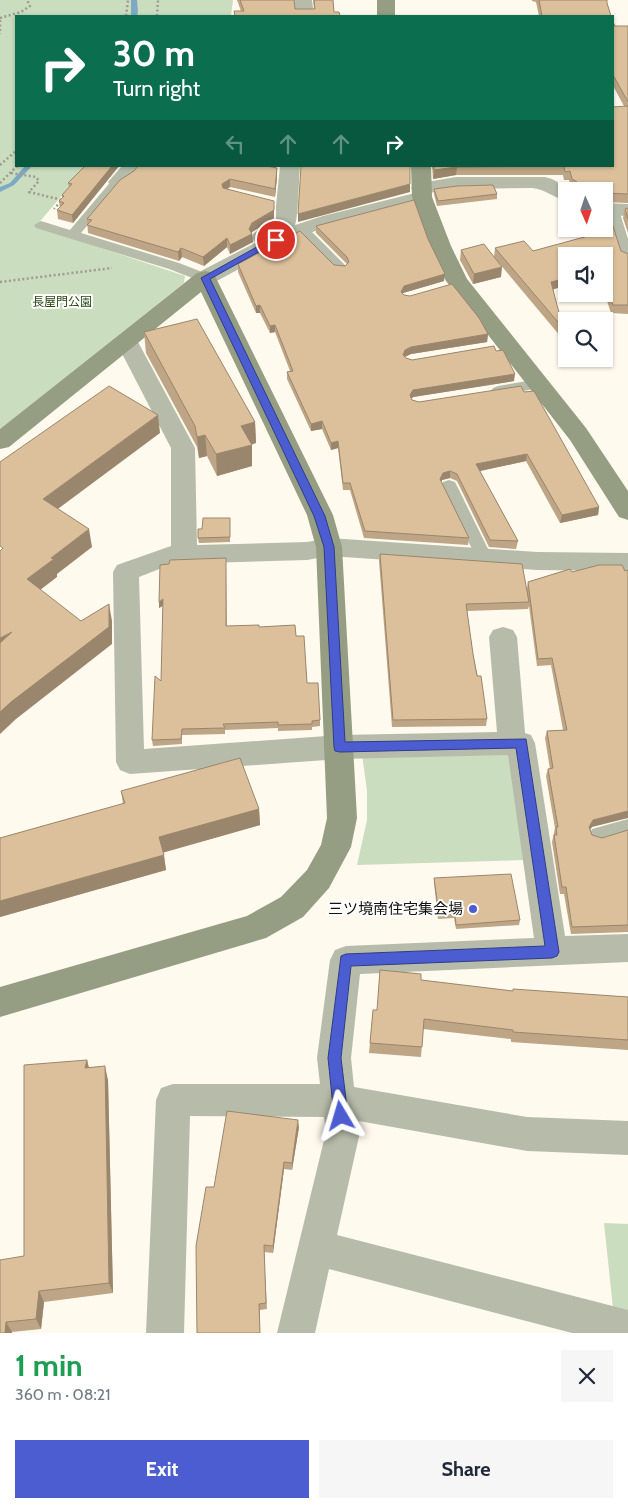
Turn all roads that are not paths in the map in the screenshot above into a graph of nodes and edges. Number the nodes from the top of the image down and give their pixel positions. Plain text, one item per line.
1 (303, 0) edge
2 (386, 0) edge
3 (304, 15) edge
4 (386, 15) edge
5 (131, 167) edge
6 (421, 167) edge
7 (286, 170) edge
8 (118, 182) joint
9 (558, 191) edge
10 (421, 193) junction
11 (615, 210) edge
12 (41, 225) road end
13 (301, 229) junction
14 (72, 236) junction
15 (241, 258) junction
16 (628, 259) edge
17 (340, 268) edge
18 (206, 278) junction
19 (127, 342) junction
20 (539, 384) junction
21 (483, 393) edge
22 (0, 441) edge
23 (449, 486) dead end
24 (628, 511) edge
25 (329, 547) junction
26 (184, 556) junction
27 (484, 557) junction
28 (628, 562) edge
29 (503, 637) dead end
30 (512, 743) junction
31 (340, 747) junction
32 (628, 826) edge
33 (599, 835) edge
34 (628, 948) edge
35 (552, 952) junction
36 (0, 1002) edge
37 (339, 1101) junction
38 (628, 1138) edge
39 (317, 1248) junction
40 (628, 1329) edge
41 (165, 1333) edge
42 (296, 1333) edge

1 - 3 street
2 - 4 street
5 - 8 street
6 - 10 street
7 - 15 street
8 - 14 lane
9 - 10 street
10 - 13 street
10 - 20 street
11 - 16 lane
12 - 14 lane
13 - 15 street
13 - 17 lane
14 - 18 lane
15 - 18 street
18 - 19 street
18 - 25 street
19 - 22 street
19 - 26 street
20 - 21 lane
20 - 24 street
23 - 27 lane
25 - 26 street
25 - 27 street
25 - 31 street
26 - 31 street
27 - 28 street
29 - 30 street
30 - 31 street
30 - 35 street
31 - 36 street
32 - 33 lane
34 - 35 street
35 - 37 street
37 - 38 street
37 - 39 street
37 - 41 street
39 - 40 street
39 - 42 street

